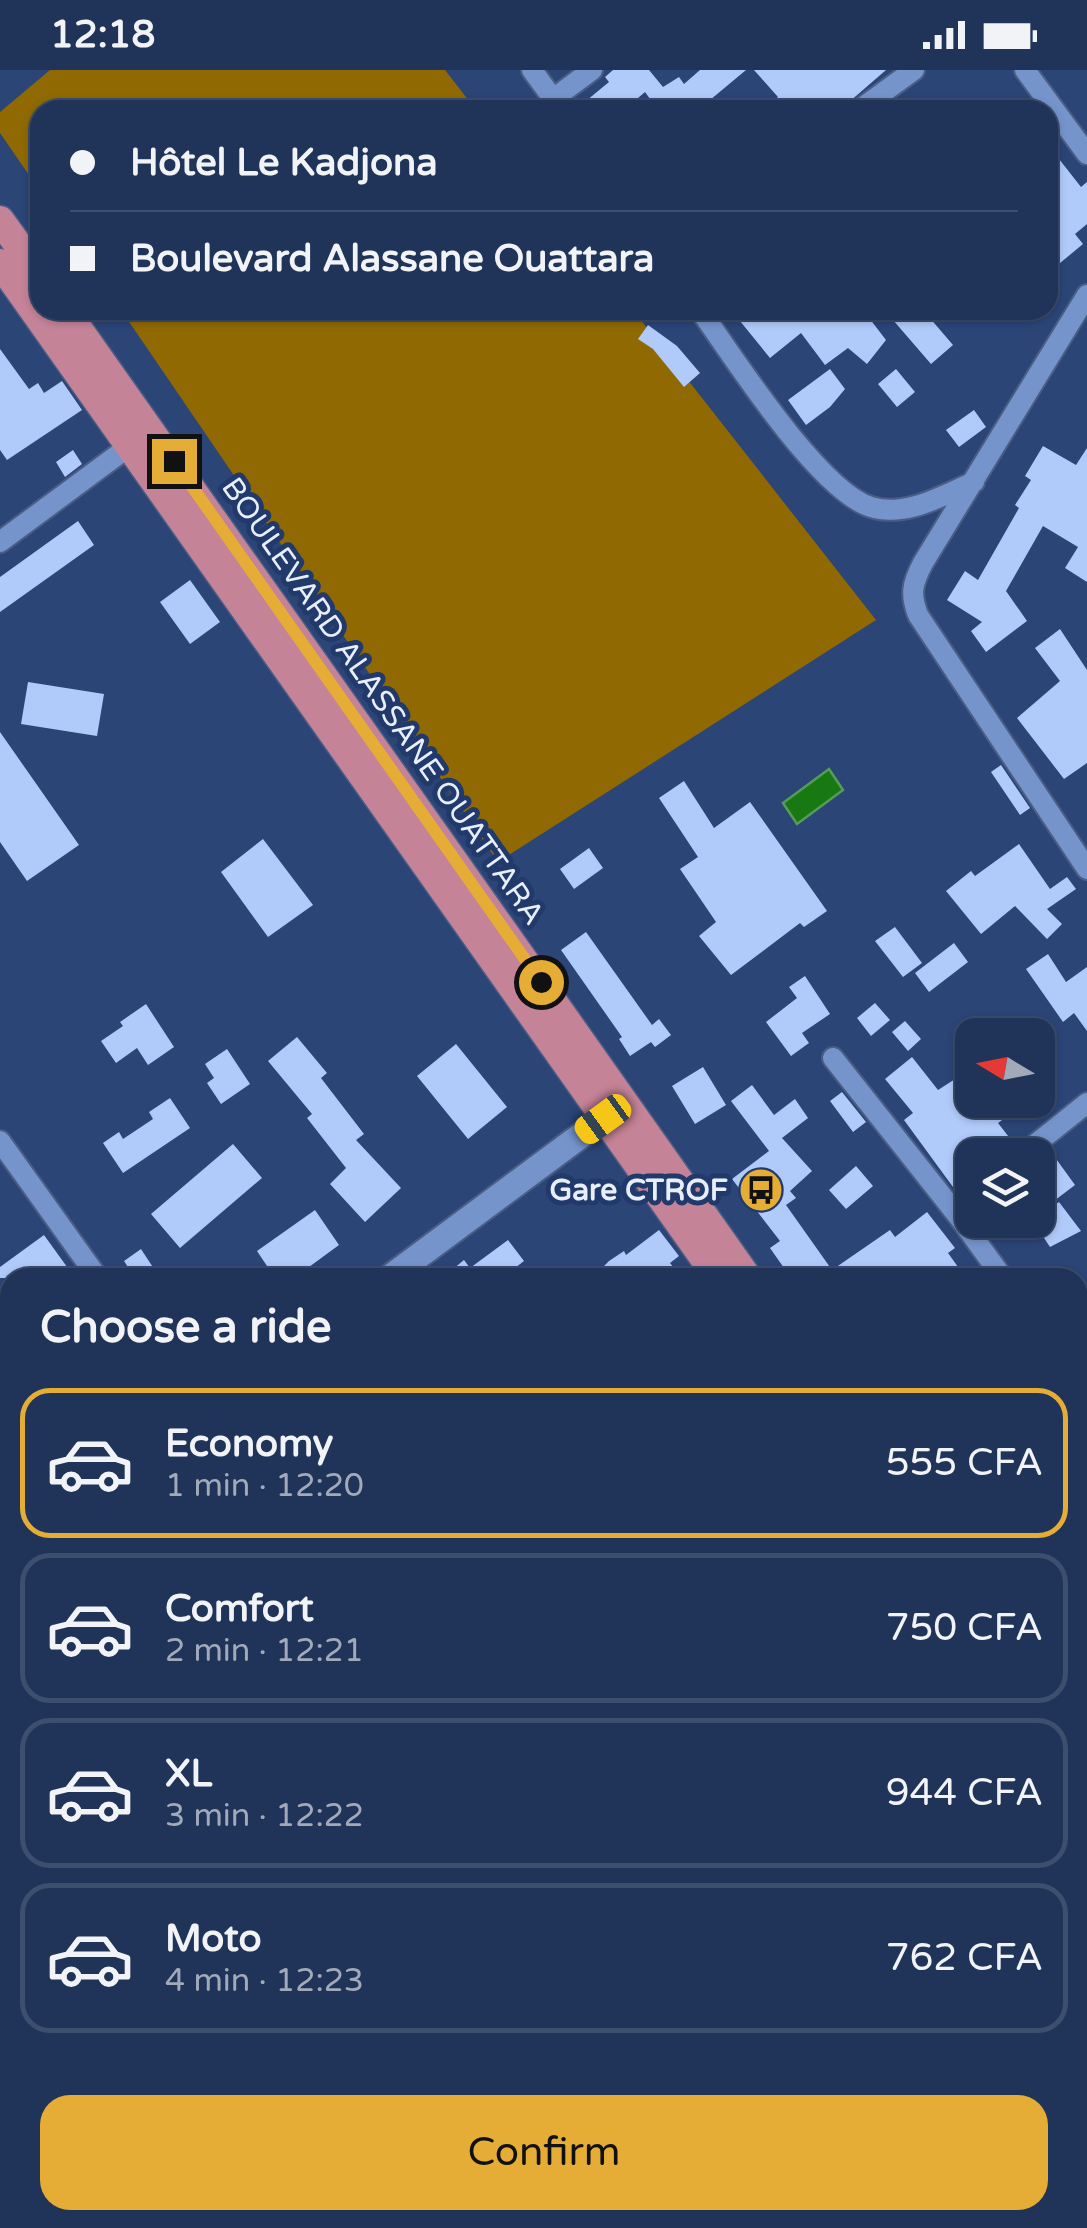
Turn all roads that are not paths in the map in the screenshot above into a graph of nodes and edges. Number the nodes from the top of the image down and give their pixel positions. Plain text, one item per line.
1 (532, 70) edge
2 (592, 70) edge
3 (914, 70) edge
4 (1025, 70) edge
5 (554, 100) edge
6 (561, 100) edge
7 (873, 100) edge
8 (1047, 100) edge
9 (1058, 115) edge
10 (1087, 154) edge
11 (0, 220) edge
12 (30, 261) edge
13 (0, 263) edge
14 (1087, 295) edge
15 (30, 300) edge
16 (46, 320) edge
17 (71, 320) edge
18 (707, 320) edge
19 (141, 438) junction
20 (974, 482) junction
21 (0, 542) edge
22 (1087, 869) edge
23 (833, 1058) dead end
24 (1087, 1104) edge
25 (614, 1110) junction
26 (1044, 1138) edge
27 (0, 1141) edge
28 (955, 1212) edge
29 (974, 1238) edge
30 (91, 1268) edge
31 (401, 1268) edge
32 (712, 1268) edge
33 (740, 1268) edge
34 (995, 1268) edge

1 - 5 street
2 - 6 street
3 - 7 street
4 - 8 street
9 - 10 street
11 - 12 main road
13 - 15 main road, BOULEVARD ALASSANE OUATTARA
14 - 20 street
16 - 19 main road, BOULEVARD ALASSANE OUATTARA
17 - 19 main road, BOULEVARD ALASSANE OUATTARA
18 - 20 street
19 - 21 street
19 - 25 main road, BOULEVARD ALASSANE OUATTARA
20 - 22 street
23 - 28 street
24 - 26 street
25 - 31 street
25 - 32 main road, BOULEVARD ALASSANE OUATTARA
25 - 33 main road, BOULEVARD ALASSANE OUATTARA
27 - 30 street
29 - 34 street

